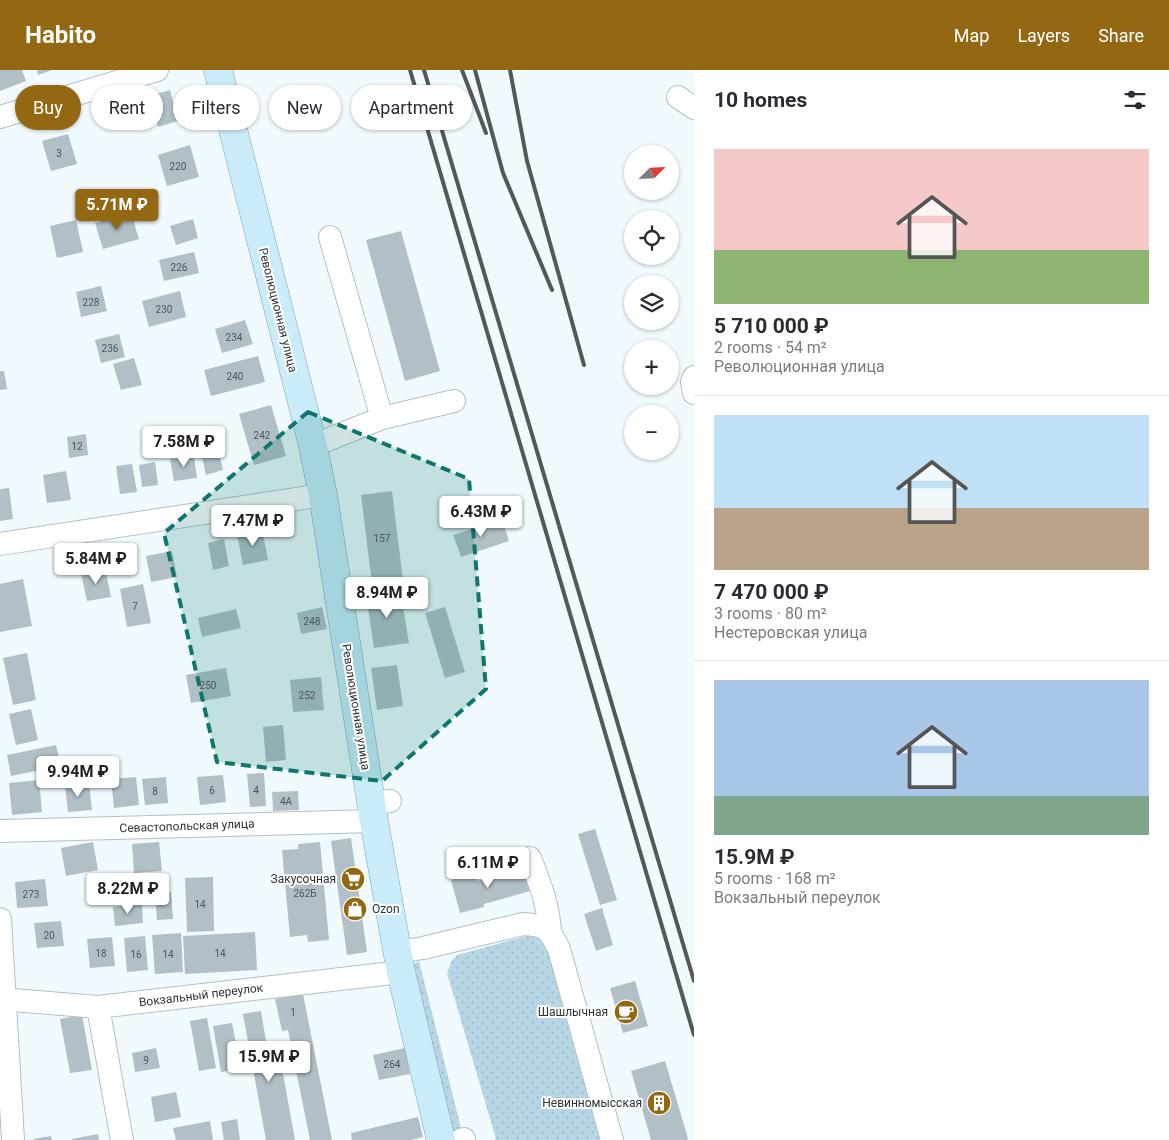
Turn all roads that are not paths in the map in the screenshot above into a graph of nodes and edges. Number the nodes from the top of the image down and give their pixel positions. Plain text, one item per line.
1 (156, 70) edge
2 (218, 70) edge
3 (0, 117) edge
4 (330, 237) dead end
5 (694, 377) edge
6 (694, 393) edge
7 (454, 401) dead end
8 (382, 418) junction
9 (312, 442) junction
10 (323, 495) junction
11 (0, 544) edge
12 (378, 808) junction
13 (0, 831) edge
14 (530, 858) dead end
15 (0, 919) edge
16 (550, 931) junction
17 (400, 962) junction
18 (3, 999) edge
19 (98, 1007) junction
20 (13, 1140) edge
21 (122, 1140) edge
22 (455, 1140) edge
23 (612, 1140) edge

1 - 3 street
2 - 9 main road, Революционная улица
4 - 8 street
5 - 6 street
7 - 8 street
8 - 9 street
9 - 10 main road, Революционная улица
10 - 11 street
10 - 12 main road, Революционная улица
12 - 13 street, Севастопольская улица
12 - 17 main road, Революционная улица
14 - 16 street
15 - 18 street
16 - 17 street, Вокзальный переулок
16 - 23 street
17 - 19 street, Вокзальный переулок
17 - 22 main road, Революционная улица
18 - 19 street, Вокзальный переулок
18 - 20 street
19 - 21 street

